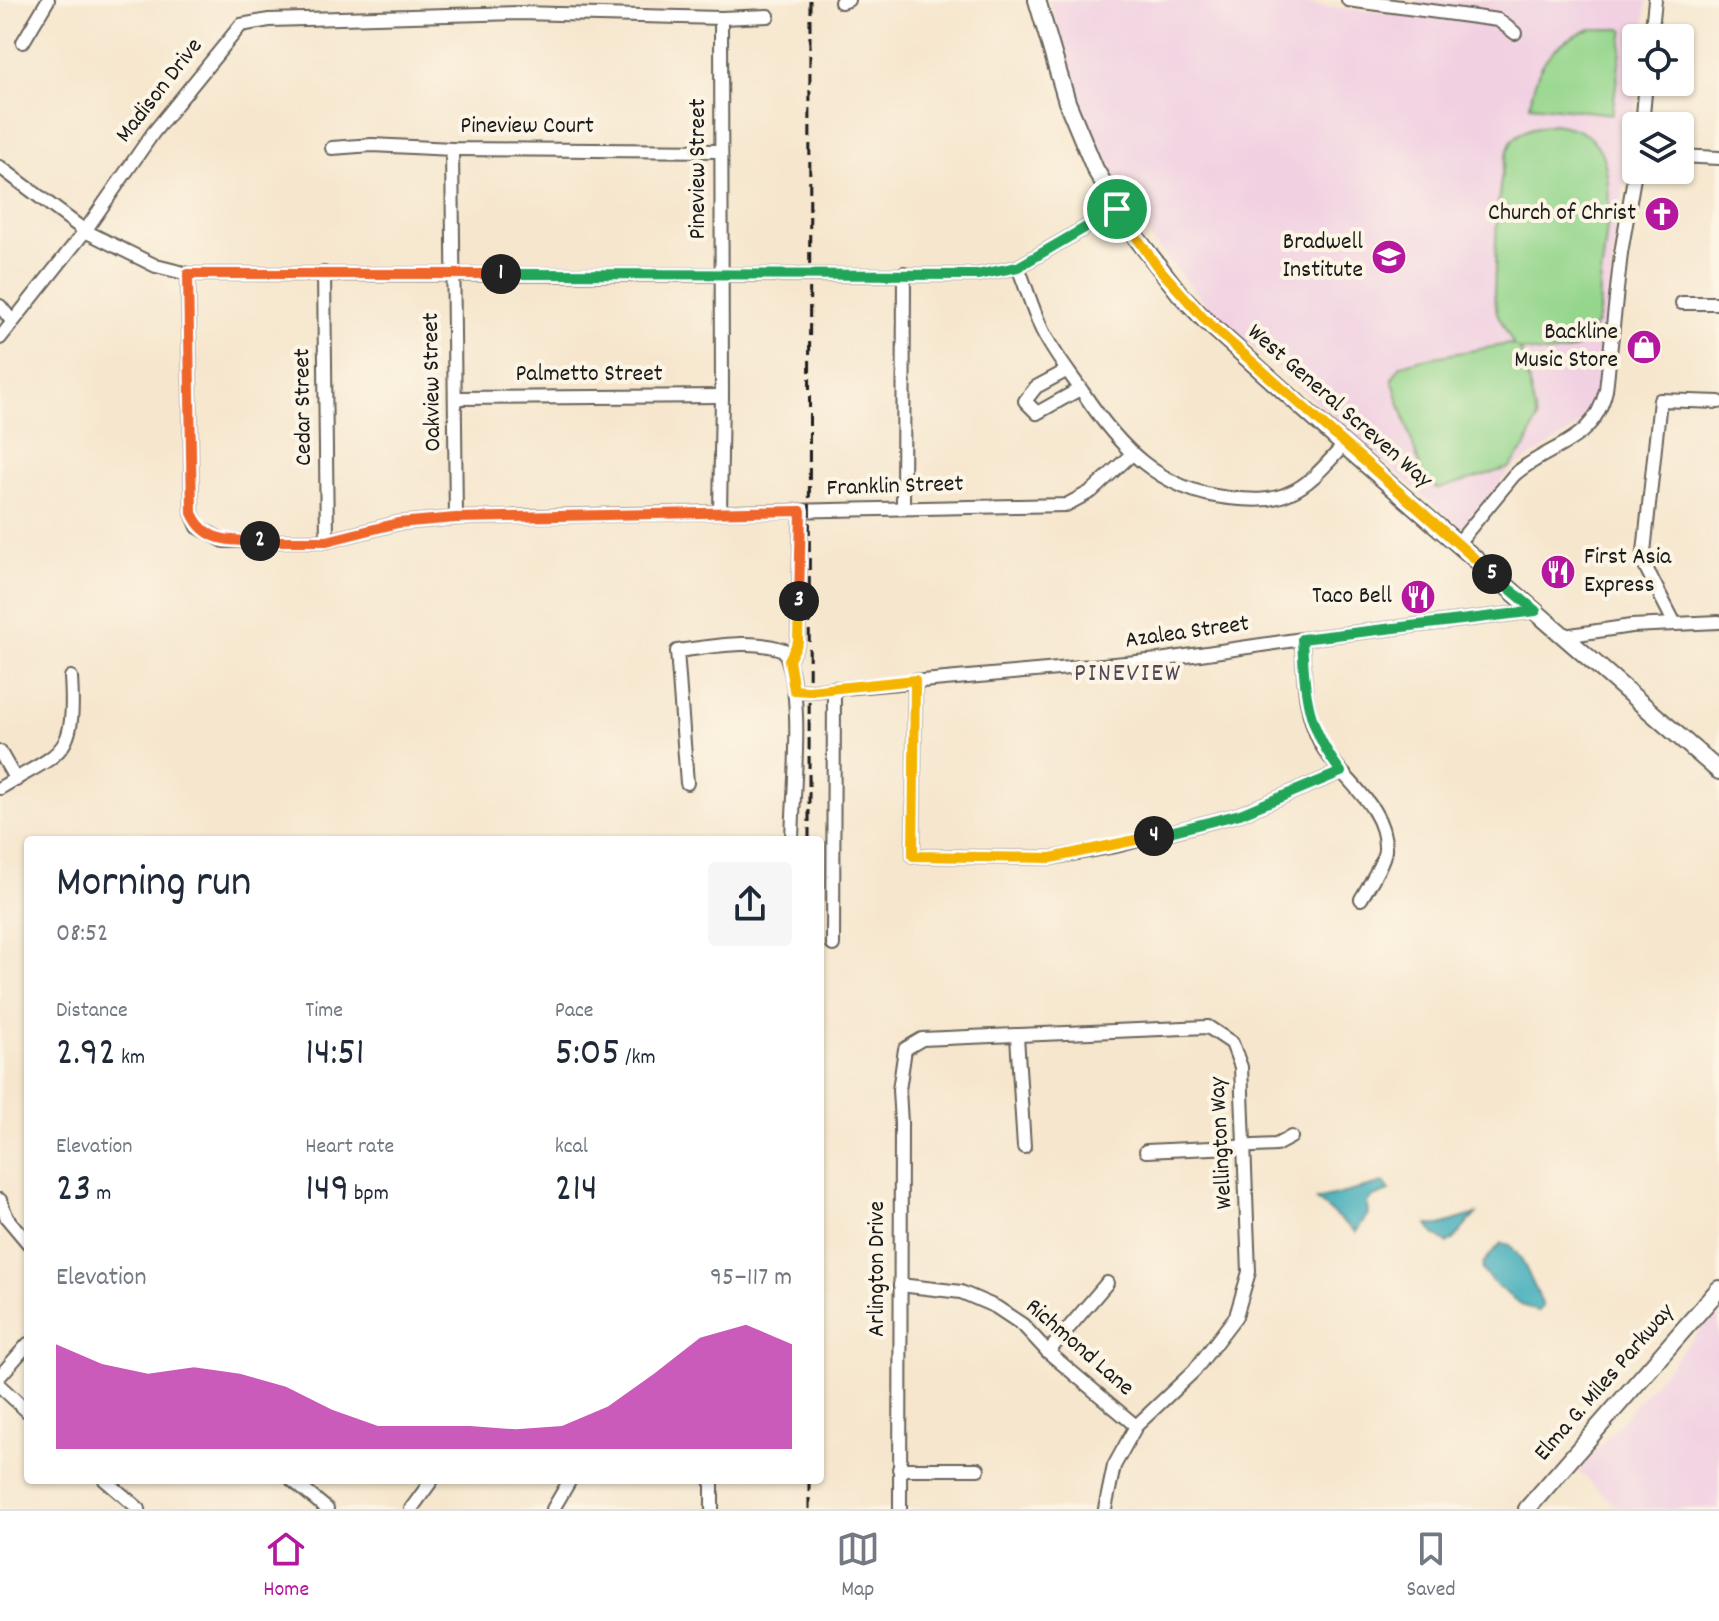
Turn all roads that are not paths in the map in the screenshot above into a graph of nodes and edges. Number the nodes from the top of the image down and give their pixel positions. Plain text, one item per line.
1 (48, 0) edge
2 (395, 0) edge
3 (1037, 0) edge
4 (1348, 0) edge
5 (1655, 0) edge
6 (1411, 4) edge
7 (519, 7) edge
8 (394, 16) junction
9 (768, 16) dead end
10 (721, 18) junction
11 (1652, 24) edge
12 (1515, 33) dead end
13 (23, 42) dead end
14 (332, 148) dead end
15 (452, 149) junction
16 (721, 151) junction
17 (1694, 157) edge
18 (1719, 158) edge
19 (0, 167) edge
20 (1633, 184) edge
21 (1117, 209) junction
22 (85, 231) junction
23 (1018, 267) junction
24 (324, 273) junction
25 (904, 273) junction
26 (188, 274) junction
27 (454, 274) junction
28 (721, 274) junction
29 (1682, 303) dead end
30 (1719, 303) edge
31 (0, 306) edge
32 (12, 321) junction
33 (0, 338) edge
34 (1066, 371) junction
35 (1080, 389) junction
36 (722, 396) junction
37 (457, 398) junction
38 (1719, 402) edge
39 (1344, 445) junction
40 (1132, 454) junction
41 (903, 508) junction
42 (801, 511) junction
43 (720, 512) junction
44 (456, 518) junction
45 (327, 541) junction
46 (1458, 543) junction
47 (1536, 611) junction
48 (1719, 622) edge
49 (1675, 624) junction
50 (1564, 636) junction
51 (1302, 639) junction
52 (789, 660) junction
53 (71, 677) dead end
54 (915, 680) junction
55 (834, 688) junction
56 (794, 690) junction
57 (0, 752) edge
58 (1719, 771) edge
59 (1341, 772) junction
60 (16, 780) junction
61 (687, 783) dead end
62 (0, 788) edge
63 (792, 836) edge
64 (1361, 899) dead end
65 (833, 945) dead end
66 (1017, 1036) junction
67 (922, 1039) joint
68 (1291, 1137) dead end
69 (1024, 1147) dead end
70 (1245, 1147) junction
71 (1146, 1151) dead end
72 (0, 1200) edge
73 (24, 1238) edge
74 (1107, 1283) dead end
75 (900, 1285) junction
76 (1719, 1289) edge
77 (24, 1349) edge
78 (1048, 1352) junction
79 (0, 1376) edge
80 (0, 1386) edge
81 (24, 1408) edge
82 (1136, 1426) junction
83 (899, 1469) junction
84 (978, 1469) dead end
85 (110, 1484) edge
86 (297, 1484) edge
87 (429, 1484) edge
88 (568, 1484) edge
89 (712, 1484) edge
90 (139, 1509) edge
91 (327, 1509) edge
92 (411, 1509) edge
93 (553, 1509) edge
94 (712, 1509) edge
95 (900, 1509) edge
96 (1105, 1509) edge
97 (1527, 1509) edge

1 - 13 street
2 - 8 street
3 - 21 main road, West General Screven Way
4 - 6 street
5 - 11 street
6 - 12 street
7 - 8 street, Madison Drive
7 - 10 street, Madison Drive
8 - 22 street, Madison Drive
9 - 10 street, Madison Drive
10 - 16 street, Pineview Street
14 - 15 street, Pineview Court
15 - 16 street, Pineview Court
15 - 27 street, Oakview Street
16 - 28 street, Pineview Street
17 - 18 street
19 - 22 street
20 - 46 street
21 - 23 street
21 - 39 main road, West General Screven Way
22 - 26 street
22 - 32 street, Madison Drive
23 - 25 street
23 - 34 street
24 - 26 street
24 - 27 street
24 - 45 street, Cedar Street
25 - 28 street
25 - 41 street
26 - 45 street, Franklin Street
27 - 28 street
27 - 37 street, Oakview Street
28 - 36 street, Pineview Street
29 - 30 street
31 - 32 street
32 - 33 street, Madison Drive
34 - 35 street
34 - 35 street
35 - 40 street
36 - 37 street, Palmetto Street
36 - 43 street, Pineview Street
37 - 44 street, Oakview Street
38 - 49 street
39 - 40 street
39 - 46 main road, West General Screven Way
40 - 41 street, Franklin Street
41 - 42 street, Franklin Street
42 - 43 street, Franklin Street
42 - 52 street
43 - 44 street, Franklin Street
44 - 45 street, Franklin Street
46 - 47 main road, West General Screven Way
47 - 50 main road, West General Screven Way
47 - 51 street, Azalea Street
48 - 49 street
49 - 50 street
50 - 58 main road, West General Screven Way
51 - 54 street, Azalea Street
51 - 59 street
52 - 56 street
52 - 61 street
53 - 60 street
54 - 55 street, Azalea Street
54 - 59 street
55 - 56 street, Azalea Street
55 - 65 street
56 - 63 street
57 - 60 street
59 - 64 street
60 - 62 street
66 - 67 street, Wellington Way
66 - 69 street
66 - 70 street, Wellington Way
67 - 75 street, Arlington Drive
68 - 70 street
70 - 71 street
70 - 82 street, Wellington Way
72 - 73 street
74 - 78 street
75 - 78 street, Richmond Lane
75 - 83 street, Arlington Drive
76 - 97 main road, Elma G. Miles Parkway
77 - 79 street
78 - 82 street, Richmond Lane
80 - 81 street
82 - 96 street, Wellington Way
83 - 84 street
83 - 95 street, Arlington Drive
85 - 90 street
86 - 91 street
87 - 92 street
88 - 93 street
89 - 94 street

